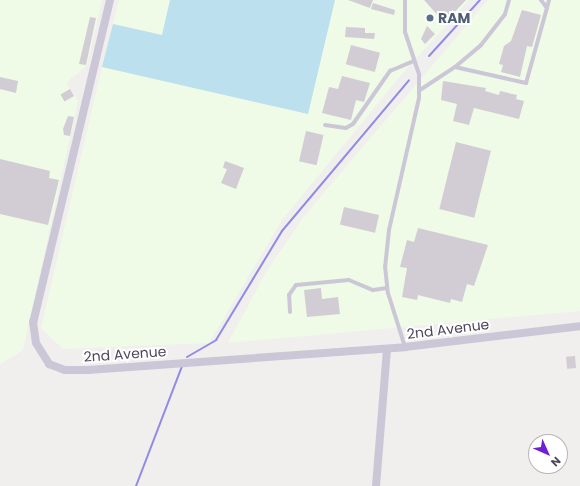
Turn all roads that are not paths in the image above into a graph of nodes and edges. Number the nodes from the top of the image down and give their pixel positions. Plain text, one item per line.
1 (110, 0) edge
2 (405, 0) edge
3 (509, 0) edge
4 (541, 0) edge
5 (549, 0) edge
6 (547, 8) junction
7 (414, 61) junction
8 (455, 67) junction
9 (420, 90) junction
10 (325, 124) dead end
11 (387, 288) junction
12 (290, 312) dead end
13 (580, 326) edge
14 (405, 347) junction
15 (387, 348) junction
16 (376, 486) edge

1 - 15 street, 2nd Avenue
2 - 7 lane
3 - 8 lane
4 - 6 lane
5 - 6 lane
6 - 8 lane
7 - 9 lane
7 - 10 lane
8 - 9 lane
9 - 11 lane
11 - 12 lane
11 - 14 lane
13 - 14 street, 2nd Avenue
14 - 15 street, 2nd Avenue
15 - 16 street

